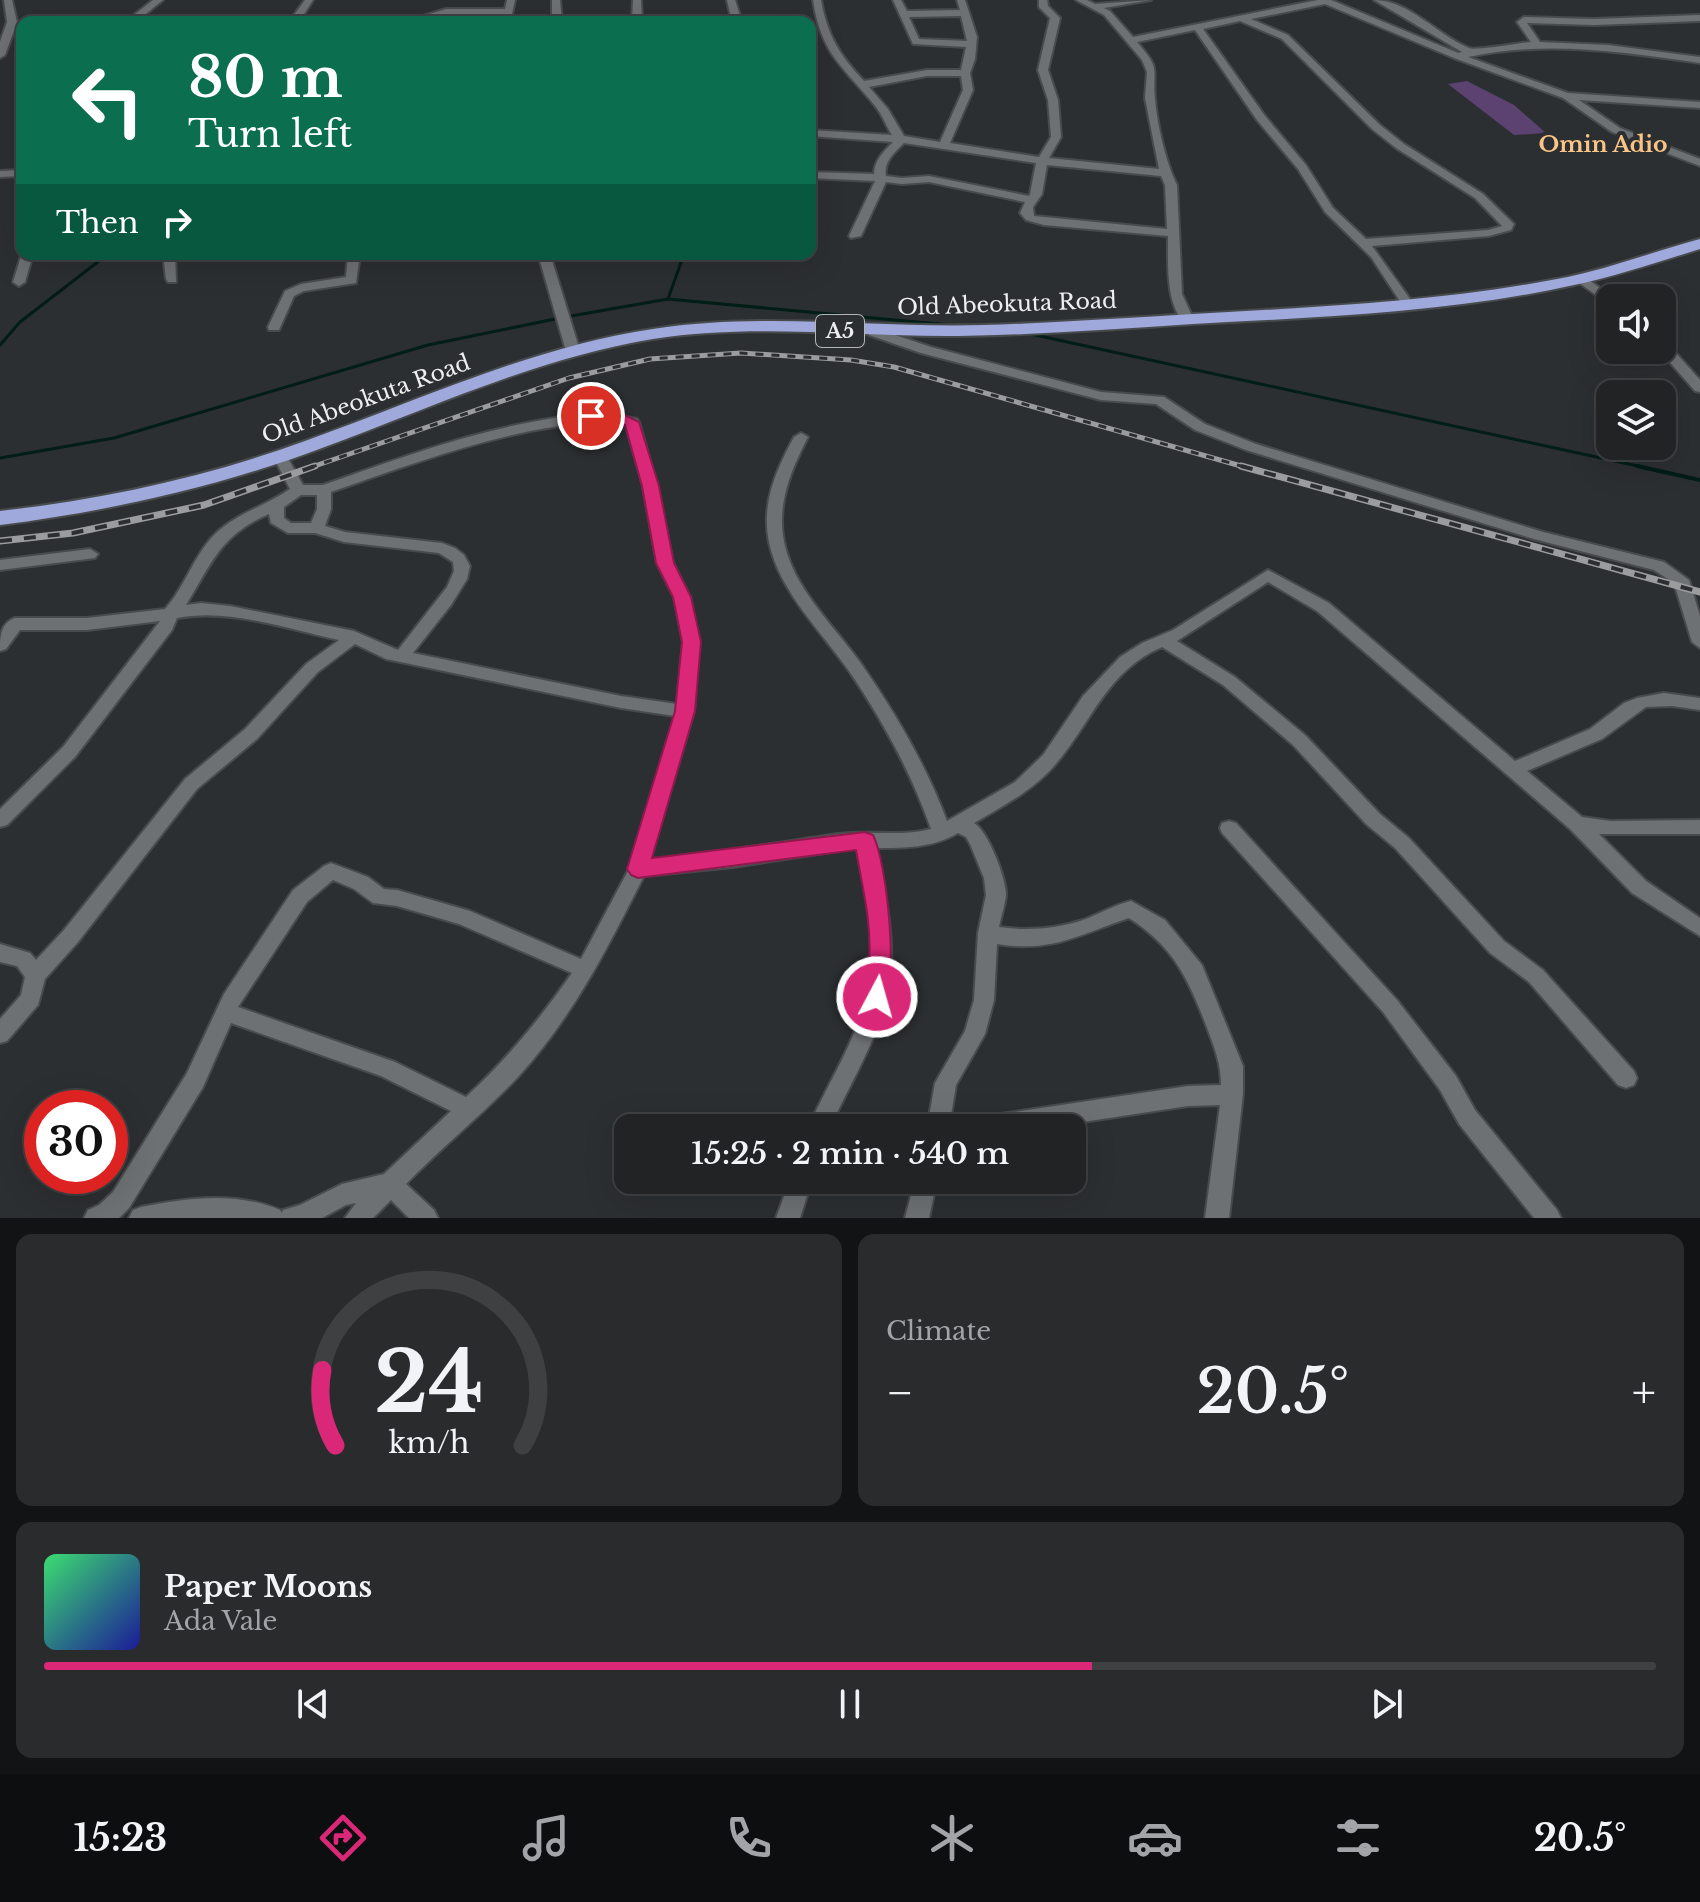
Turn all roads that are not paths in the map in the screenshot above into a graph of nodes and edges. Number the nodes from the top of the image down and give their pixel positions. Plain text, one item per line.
1 (8, 0) edge
2 (22, 0) edge
3 (159, 0) edge
4 (309, 0) edge
5 (511, 0) edge
6 (817, 0) edge
7 (897, 0) edge
8 (961, 0) edge
9 (1043, 0) edge
10 (1080, 0) edge
11 (1147, 0) edge
12 (1378, 0) edge
13 (1325, 1) edge
14 (1097, 6) junction
15 (964, 13) junction
16 (903, 14) junction
17 (138, 16) edge
18 (296, 16) edge
19 (431, 16) edge
20 (1241, 18) junction
21 (1700, 18) edge
22 (1197, 27) junction
23 (816, 33) edge
24 (1132, 40) junction
25 (1536, 43) junction
26 (971, 44) junction
27 (1470, 53) junction
28 (0, 55) edge
29 (1457, 56) junction
30 (1700, 60) edge
31 (965, 73) junction
32 (861, 85) junction
33 (1567, 96) junction
34 (1700, 105) edge
35 (816, 133) edge
36 (901, 139) junction
37 (944, 144) junction
38 (1042, 161) junction
39 (1700, 163) edge
40 (1165, 173) junction
41 (816, 175) edge
42 (881, 180) junction
43 (1030, 200) junction
44 (1172, 233) junction
45 (855, 236) dead end
46 (1363, 243) junction
47 (1700, 244) edge
48 (25, 260) edge
49 (170, 260) edge
50 (354, 260) edge
51 (546, 260) edge
52 (172, 279) dead end
53 (1582, 279) junction
54 (19, 282) dead end
55 (1596, 290) edge
56 (1409, 306) junction
57 (1188, 320) junction
58 (274, 327) dead end
59 (874, 332) junction
60 (573, 351) junction
61 (1676, 361) edge
62 (1700, 388) edge
63 (801, 437) dead end
64 (280, 456) junction
65 (298, 490) junction
66 (324, 490) junction
67 (277, 505) junction
68 (0, 518) edge
69 (316, 528) junction
70 (90, 554) dead end
71 (0, 565) edge
72 (170, 614) junction
73 (354, 637) junction
74 (1166, 642) junction
75 (1700, 642) edge
76 (0, 645) edge
77 (402, 656) junction
78 (1700, 704) edge
79 (685, 711) junction
80 (1514, 769) junction
81 (0, 820) edge
82 (1577, 824) junction
83 (1700, 827) edge
84 (951, 828) junction
85 (1229, 828) dead end
86 (865, 841) junction
87 (638, 869) junction
88 (1700, 928) edge
89 (988, 933) junction
90 (0, 953) edge
91 (586, 970) junction
92 (35, 975) junction
93 (226, 1012) junction
94 (0, 1034) edge
95 (1626, 1078) dead end
96 (1232, 1094) junction
97 (469, 1109) junction
98 (825, 1114) edge
99 (940, 1114) edge
100 (1068, 1114) edge
101 (390, 1184) junction
102 (796, 1194) edge
103 (923, 1194) edge
104 (96, 1218) edge
105 (141, 1218) edge
106 (272, 1218) edge
107 (291, 1218) edge
108 (357, 1218) edge
109 (426, 1218) edge
110 (788, 1218) edge
111 (917, 1218) edge
112 (1217, 1218) edge
113 (1549, 1218) edge

1 - 2 street
1 - 28 street
3 - 17 street
4 - 18 street
5 - 19 street
6 - 23 street
7 - 16 street
8 - 15 street
9 - 38 street
10 - 14 street
11 - 14 street
12 - 27 street
13 - 20 street
13 - 29 street
14 - 24 street
15 - 16 street
15 - 26 street
16 - 26 street
20 - 22 street
20 - 46 street
21 - 25 street
22 - 24 street
22 - 46 street
23 - 32 street
24 - 40 street
25 - 27 street
25 - 30 street
26 - 31 street
27 - 29 street
29 - 33 street
31 - 32 street
31 - 37 street
32 - 36 street
33 - 34 street
33 - 39 street
35 - 36 street
36 - 37 street
36 - 42 street
37 - 38 street
38 - 40 street
38 - 43 street
40 - 44 street
41 - 42 street
42 - 43 street
42 - 45 street
43 - 44 street
44 - 57 street
46 - 56 street
47 - 53 highway, Old Abeokuta Road / A5
48 - 54 street
49 - 52 street
50 - 58 street
51 - 60 street
53 - 55 street
53 - 56 highway, Old Abeokuta Road / A5
56 - 57 highway, Old Abeokuta Road / A5
57 - 59 highway, Old Abeokuta Road / A5
59 - 60 highway, Old Abeokuta Road / A5
59 - 75 street
60 - 64 highway, Old Abeokuta Road / A5
61 - 62 street
63 - 84 street
64 - 65 street
64 - 68 highway, Old Abeokuta Road / A5
65 - 66 street
65 - 67 street
66 - 69 street
66 - 79 street
67 - 69 street
67 - 72 street
69 - 77 street
70 - 71 street
72 - 73 street
72 - 76 street
72 - 81 street
73 - 77 street
73 - 92 street
74 - 80 street
74 - 84 street
74 - 95 street
77 - 79 street
78 - 80 street
79 - 87 street
80 - 82 street
82 - 83 street
82 - 88 street
84 - 86 street
84 - 89 street
85 - 113 street
86 - 87 street
86 - 98 street
87 - 91 street
89 - 96 street
89 - 99 street
90 - 92 street
91 - 93 street
91 - 97 street
92 - 94 street
93 - 97 street
93 - 104 street
96 - 100 street
96 - 112 street
97 - 101 street
101 - 107 street
101 - 108 street
101 - 109 street
102 - 110 street
103 - 111 street
105 - 106 street

